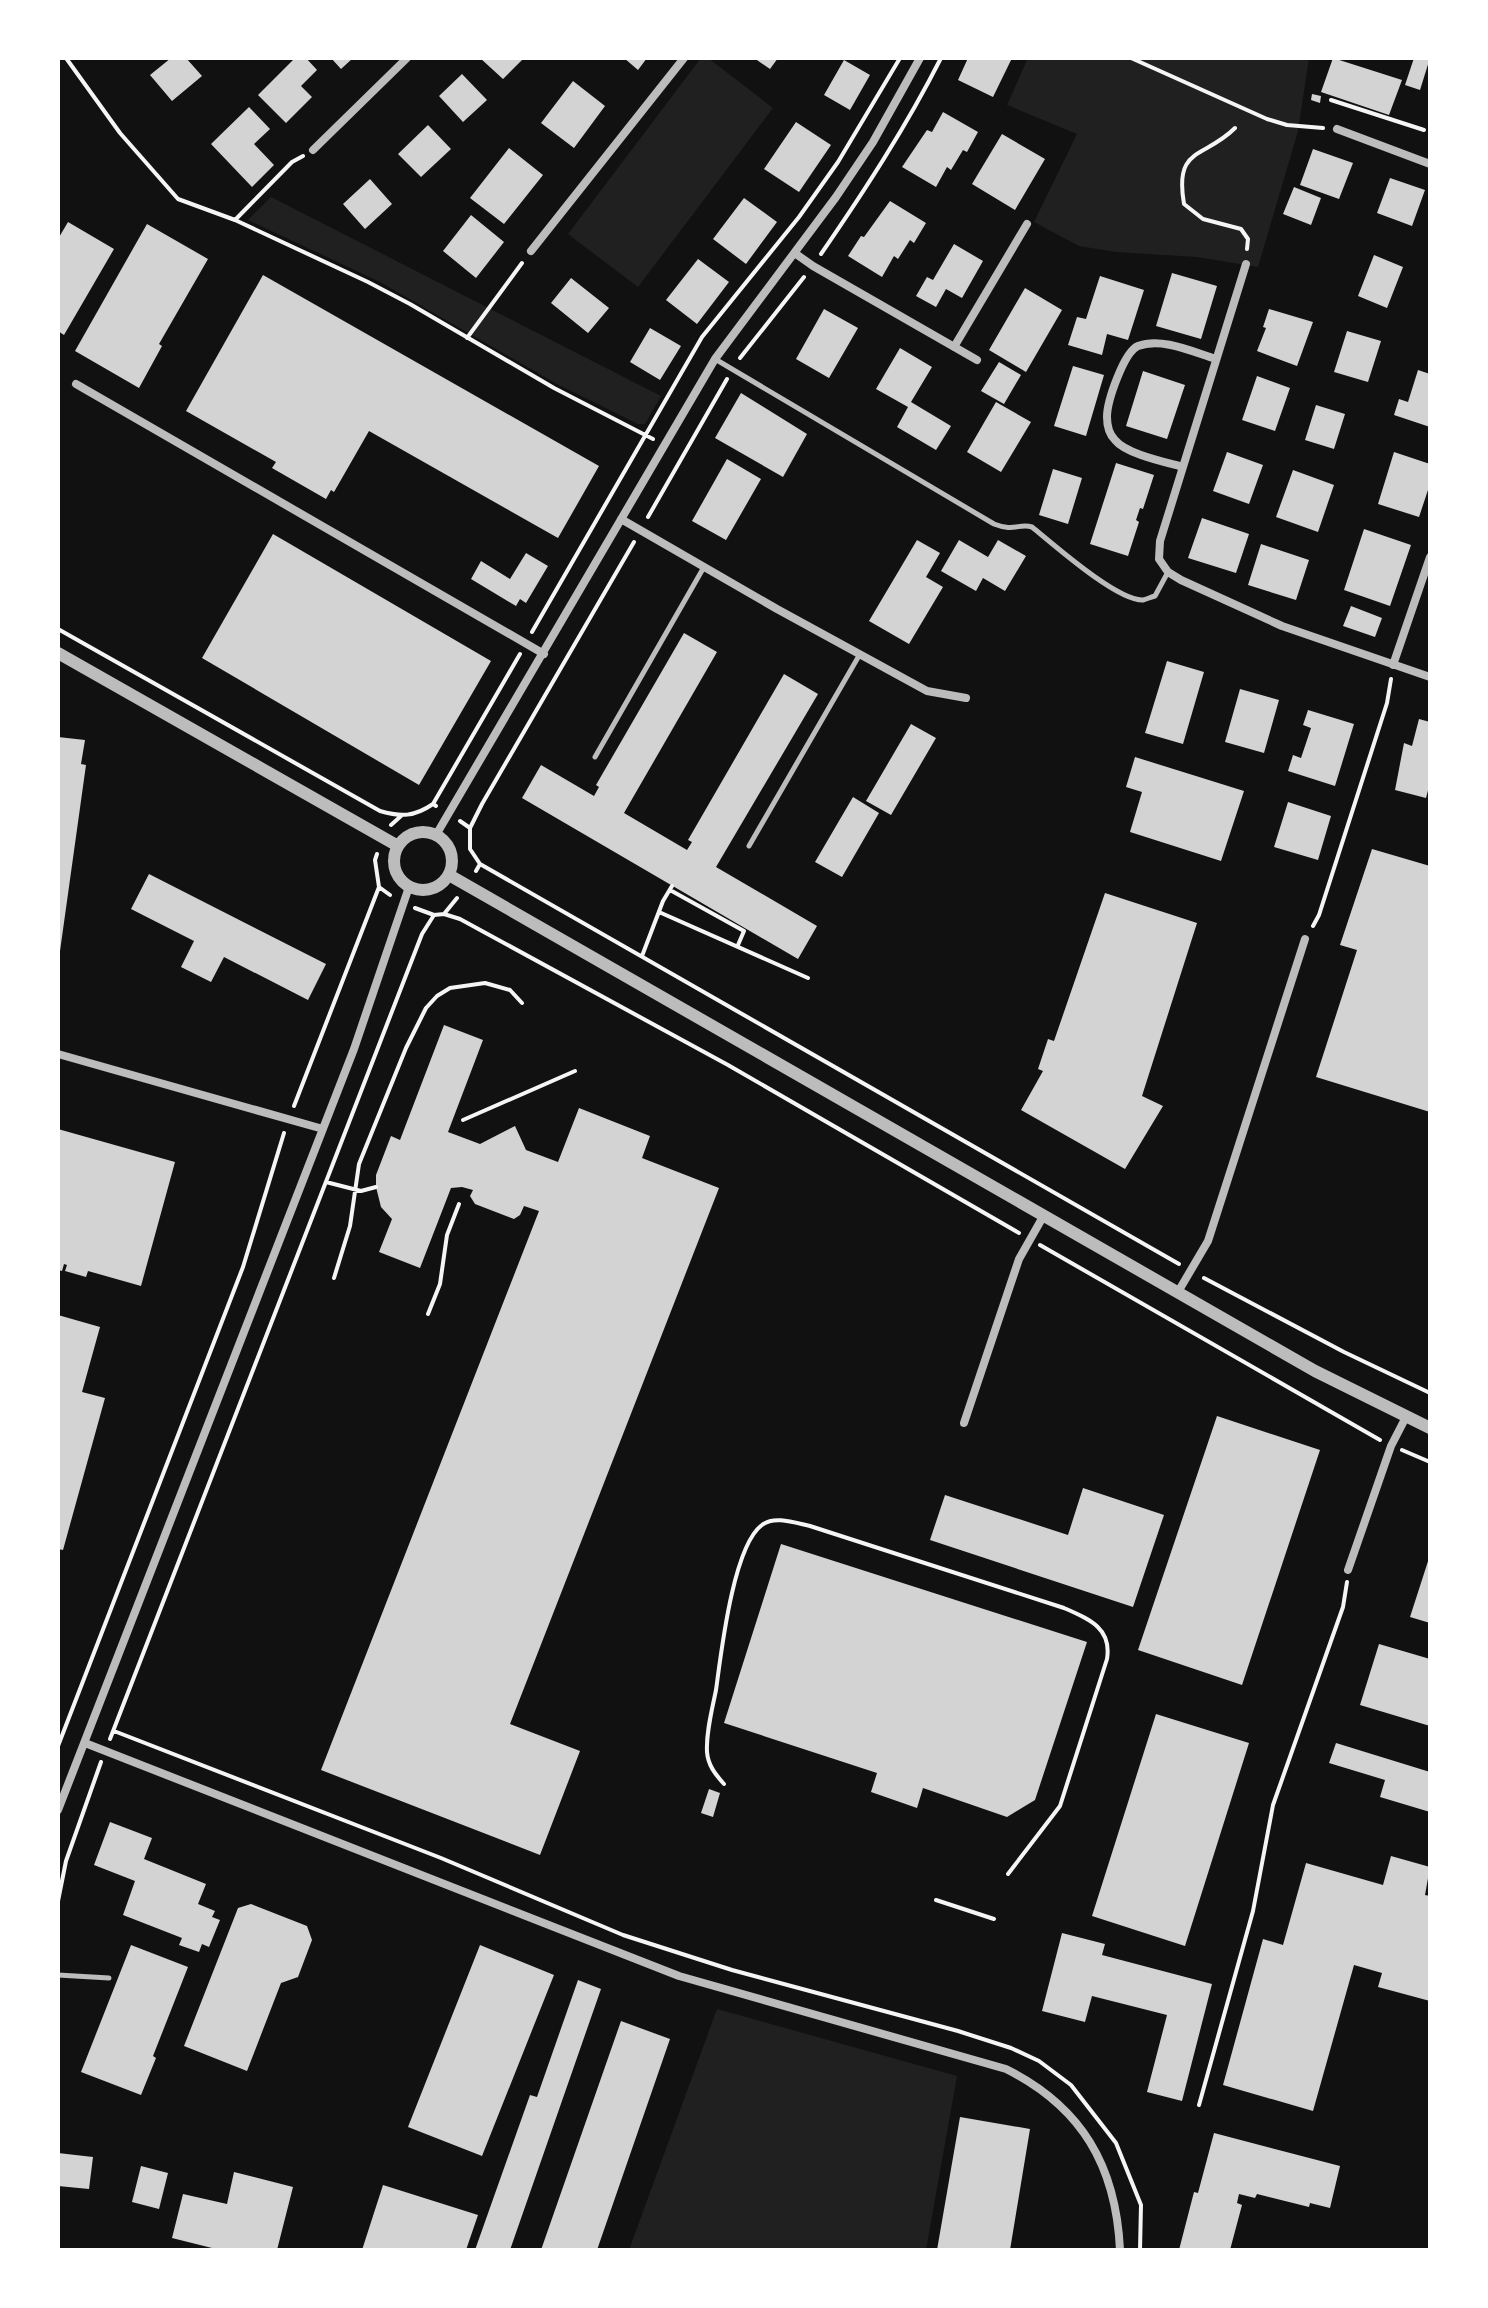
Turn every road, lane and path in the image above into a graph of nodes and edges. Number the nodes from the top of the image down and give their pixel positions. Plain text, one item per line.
1 (66, 58) edge
2 (407, 58) edge
3 (684, 58) edge
4 (920, 58) edge
5 (941, 58) edge
6 (1131, 58) edge
7 (1331, 100) dead end
8 (1235, 128) dead end
9 (1337, 129) joint
10 (1424, 130) dead end
11 (313, 150) joint
12 (1430, 164) edge
13 (235, 220) junction
14 (1027, 224) dead end
15 (531, 251) joint
16 (796, 254) junction
17 (1246, 264) joint
18 (813, 266) junction
19 (467, 338) junction
20 (954, 347) junction
21 (715, 359) junction
22 (1216, 359) junction
23 (977, 360) dead end
24 (733, 369) junction
25 (76, 384) dead end
26 (665, 446) junction
27 (1183, 467) junction
28 (621, 519) junction
29 (641, 531) junction
30 (1430, 557) edge
31 (704, 567) junction
32 (1168, 572) junction
33 (58, 629) edge
34 (58, 653) edge
35 (544, 654) junction
36 (860, 654) junction
37 (1393, 665) junction
38 (1430, 677) edge
39 (966, 698) dead end
40 (595, 757) dead end
41 (450, 814) junction
42 (401, 816) junction
43 (470, 828) junction
44 (436, 835) junction
45 (382, 837) junction
46 (398, 846) junction
47 (749, 846) dead end
48 (480, 864) junction
49 (449, 875) junction
50 (468, 886) junction
51 (379, 887) junction
52 (409, 887) junction
53 (404, 904) junction
54 (659, 912) junction
55 (444, 914) junction
56 (434, 915) junction
57 (1305, 939) joint
58 (738, 945) junction
59 (642, 956) junction
60 (808, 978) dead end
61 (522, 1003) dead end
62 (58, 1054) edge
63 (575, 1071) dead end
64 (289, 1119) junction
65 (463, 1120) dead end
66 (323, 1129) junction
67 (326, 1182) junction
68 (376, 1187) dead end
69 (355, 1190) junction
70 (459, 1204) dead end
71 (1044, 1215) junction
72 (1029, 1238) junction
73 (1191, 1271) junction
74 (334, 1278) dead end
75 (1178, 1292) junction
76 (428, 1314) dead end
77 (1430, 1393) edge
78 (1406, 1417) junction
79 (964, 1423) dead end
80 (1430, 1428) edge
81 (1391, 1446) junction
82 (1430, 1462) edge
83 (1348, 1570) joint
84 (114, 1731) junction
85 (85, 1743) junction
86 (58, 1746) edge
87 (105, 1751) junction
88 (724, 1784) dead end
89 (58, 1810) edge
90 (1008, 1874) dead end
91 (936, 1900) dead end
92 (58, 1901) edge
93 (994, 1919) dead end
94 (58, 1975) edge
95 (109, 1978) dead end
96 (1199, 2105) dead end
97 (1120, 2250) edge
98 (1140, 2250) edge

1 - 13 path
2 - 11 street
3 - 15 street
4 - 16 street
5 - 18 path
6 - 9 path
7 - 10 path
8 - 17 path
9 - 12 street
11 - 13 path
13 - 19 path
14 - 20 street
15 - 19 path
16 - 18 street
16 - 21 street
17 - 22 street
18 - 20 street
18 - 24 path
19 - 26 path
20 - 23 street
21 - 24 lane
21 - 26 street
22 - 27 street
22 - 27 street
24 - 29 path
24 - 32 lane
25 - 35 street
26 - 28 street
27 - 32 street
28 - 29 street
28 - 35 street
29 - 31 street
29 - 43 path
30 - 37 street
31 - 36 street
31 - 40 lane
32 - 37 street
33 - 42 path
34 - 45 street
35 - 41 street
36 - 39 street
36 - 47 lane
37 - 38 street
37 - 57 path
41 - 42 path
41 - 43 path
41 - 44 street
42 - 45 path
43 - 48 path
44 - 46 street
44 - 49 street
45 - 46 street
45 - 51 path
46 - 52 street
48 - 50 path
48 - 59 path
49 - 50 street
49 - 52 street
50 - 55 path
50 - 71 street
51 - 53 path
51 - 64 path
52 - 53 street
53 - 56 path
53 - 66 street
54 - 58 path
54 - 58 path
54 - 59 path
55 - 56 path
55 - 72 path
56 - 67 path
57 - 73 street
58 - 60 path
59 - 73 path
61 - 69 path
62 - 64 street
63 - 65 path
64 - 66 street
64 - 86 path
66 - 85 street
67 - 69 path
67 - 84 path
68 - 69 path
69 - 74 path
70 - 76 path
71 - 72 street
71 - 75 street
72 - 79 street
72 - 81 path
73 - 75 street
73 - 77 path
75 - 78 street
78 - 80 street
78 - 81 street
81 - 82 path
81 - 83 street
83 - 96 path
84 - 87 path
84 - 98 path
85 - 87 street
85 - 89 street
87 - 92 path
87 - 97 street
88 - 90 path
91 - 93 path
94 - 95 lane

